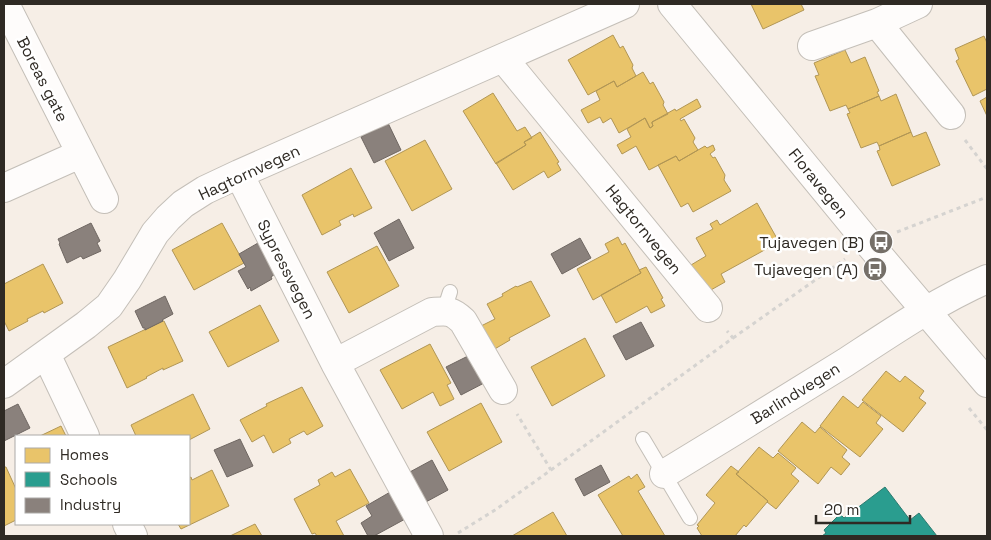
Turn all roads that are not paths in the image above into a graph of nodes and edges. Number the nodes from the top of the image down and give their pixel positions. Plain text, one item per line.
1 (5, 4) edge
2 (625, 4) edge
3 (672, 4) edge
4 (918, 4) edge
5 (878, 23) junction
6 (812, 46) dead end
7 (504, 58) junction
8 (950, 115) road end
9 (80, 154) junction
10 (239, 174) junction
11 (4, 188) edge
12 (104, 199) dead end
13 (987, 279) edge
14 (708, 308) road end
15 (925, 311) junction
16 (46, 354) junction
17 (335, 363) junction
18 (987, 383) edge
19 (4, 384) edge
20 (504, 390) road end
21 (85, 435) edge
22 (643, 439) dead end
23 (664, 474) junction
24 (690, 518) dead end
25 (424, 526) edge

1 - 9 street, Boreas gate
2 - 7 street, Hagtornvegen
3 - 15 street, Floravegen
4 - 5 street
5 - 6 street
5 - 8 street
7 - 10 street, Hagtornvegen
7 - 14 street, Hagtornvegen
9 - 11 street
9 - 12 street, Boreas gate
10 - 16 street, Hagtornvegen
10 - 17 street, Sypressvegen
13 - 15 street, Barlindvegen
15 - 18 street, Floravegen
15 - 23 street, Barlindvegen
16 - 19 street, Hagtornvegen
16 - 21 street
17 - 20 street
17 - 25 street, Sypressvegen
22 - 23 lane
23 - 24 lane

